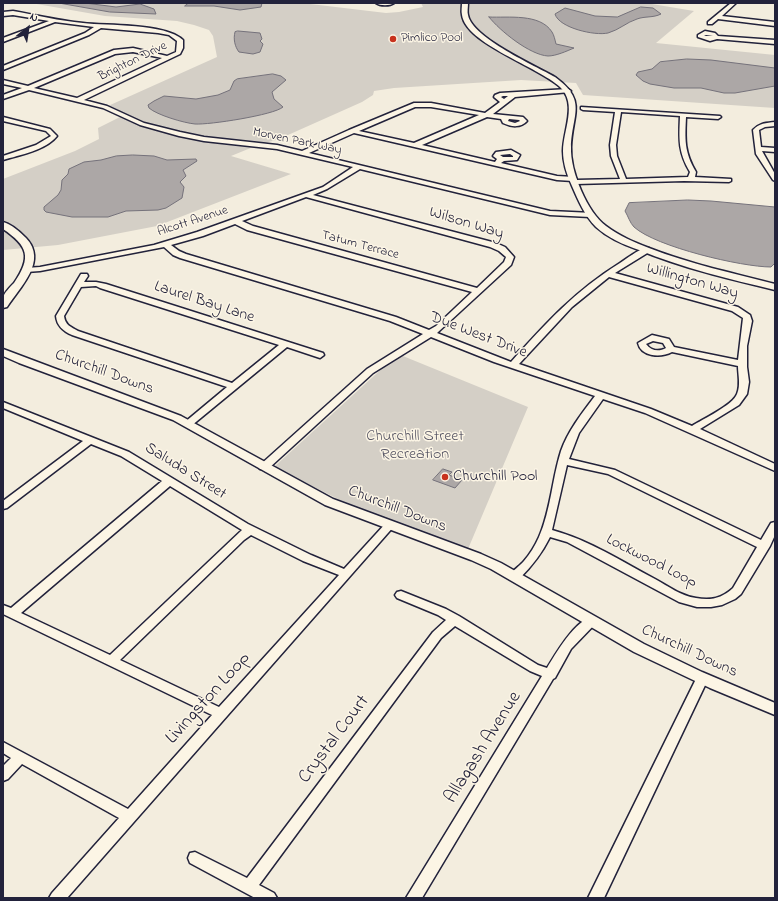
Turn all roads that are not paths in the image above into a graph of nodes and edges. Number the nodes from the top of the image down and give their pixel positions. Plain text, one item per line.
1 (378, 3) edge
2 (392, 3) edge
3 (465, 3) edge
4 (734, 3) edge
5 (4, 8) dead end
6 (5, 14) edge
7 (718, 17) junction
8 (53, 21) junction
9 (774, 22) edge
10 (710, 23) dead end
11 (99, 27) junction
12 (717, 37) dead end
13 (3, 40) edge
14 (775, 42) edge
15 (168, 58) junction
16 (3, 68) edge
17 (3, 82) edge
18 (29, 88) junction
19 (568, 92) junction
20 (3, 97) edge
21 (79, 100) junction
22 (582, 108) dead end
23 (618, 110) junction
24 (682, 114) junction
25 (484, 115) junction
26 (718, 116) dead end
27 (505, 118) dead end
28 (5, 121) edge
29 (775, 124) edge
30 (351, 131) junction
31 (414, 146) junction
32 (758, 149) junction
33 (775, 150) edge
34 (303, 153) junction
35 (3, 158) edge
36 (502, 159) dead end
37 (496, 164) junction
38 (358, 167) junction
39 (775, 178) edge
40 (691, 179) junction
41 (729, 180) dead end
42 (575, 181) junction
43 (624, 181) junction
44 (305, 195) junction
45 (590, 215) junction
46 (235, 221) junction
47 (3, 225) edge
48 (166, 244) junction
49 (646, 250) junction
50 (26, 270) junction
51 (608, 274) junction
52 (84, 276) dead end
53 (79, 285) junction
54 (775, 287) edge
55 (478, 291) junction
56 (3, 305) edge
57 (431, 334) junction
58 (286, 344) junction
59 (670, 349) dead end
60 (3, 352) edge
61 (320, 355) dead end
62 (742, 364) junction
63 (513, 365) junction
64 (235, 387) junction
65 (601, 396) junction
66 (3, 405) edge
67 (188, 424) junction
68 (692, 430) junction
69 (90, 440) junction
70 (563, 461) junction
71 (264, 467) junction
72 (775, 468) edge
73 (169, 481) junction
74 (6, 501) edge
75 (390, 525) junction
76 (775, 526) edge
77 (250, 530) junction
78 (547, 532) junction
79 (764, 546) junction
80 (346, 574) junction
81 (515, 576) junction
82 (401, 594) dead end
83 (8, 611) edge
84 (455, 619) junction
85 (592, 622) junction
86 (111, 661) junction
87 (551, 675) junction
88 (702, 679) junction
89 (775, 709) edge
90 (221, 714) junction
91 (3, 747) edge
92 (21, 757) junction
93 (3, 775) edge
94 (130, 817) junction
95 (195, 858) dead end
96 (249, 887) junction
97 (57, 898) edge
98 (269, 898) edge
99 (414, 898) edge
100 (596, 898) edge

1 - 2 street
3 - 19 street
4 - 7 street
5 - 6 street, Brighton Drive
6 - 8 street, Brighton Drive
7 - 9 street
7 - 10 street
8 - 11 street, Brighton Drive
8 - 13 street
11 - 15 street, Brighton Drive
11 - 16 street
12 - 14 street
15 - 18 street
15 - 21 street, Brighton Drive
17 - 18 street, Morven Park Way
18 - 20 street
18 - 21 street, Morven Park Way
19 - 25 street
19 - 42 street
21 - 34 street, Morven Park Way
22 - 23 street
23 - 24 street
23 - 43 street
24 - 26 street
24 - 40 street
25 - 27 street
25 - 30 street
25 - 31 street
28 - 35 street
29 - 32 street
30 - 31 street
30 - 34 street
31 - 37 street
32 - 33 street
32 - 39 street
34 - 38 street, Morven Park Way
36 - 37 street
37 - 42 street
38 - 44 street, Alcott Avenue
38 - 45 street, Morven Park Way
40 - 41 street
40 - 43 street
42 - 43 street
42 - 45 street
44 - 46 street, Alcott Avenue
44 - 55 street, Wilson Way
45 - 49 street
46 - 48 street, Alcott Avenue
46 - 55 street, Tatum Terrace
47 - 50 street
48 - 50 street, Alcott Avenue
48 - 57 street, Due West Drive
49 - 51 street
49 - 54 street
50 - 56 street
51 - 62 street, Willington Way
51 - 63 street
52 - 53 street
53 - 58 street, Laurel Bay Lane
53 - 64 street
55 - 57 street, Wilson Way
57 - 63 street, Due West Drive
57 - 71 street, Wilson Way
58 - 61 street, Laurel Bay Lane
58 - 64 street
59 - 62 street
60 - 67 street, Churchill Downs
62 - 68 street, Willington Way
63 - 65 street, Due West Drive
64 - 67 street
65 - 68 street, Due West Drive
65 - 70 street
66 - 69 street, Saluda Street
67 - 71 street, Churchill Downs
68 - 72 street, Due West Drive
69 - 73 street, Saluda Street
69 - 74 street
70 - 78 street
70 - 79 street
71 - 75 street, Churchill Downs
73 - 77 street, Saluda Street
73 - 83 street
75 - 80 street, Livingston Loop
75 - 81 street, Churchill Downs
76 - 79 street, Lockwood Loop
77 - 80 street, Saluda Street
77 - 86 street
78 - 79 street, Lockwood Loop
78 - 81 street
80 - 90 street, Livingston Loop
81 - 85 street, Churchill Downs
82 - 84 street
83 - 86 street
84 - 87 street
84 - 96 street, Crystal Court
85 - 87 street, Allagash Avenue
85 - 88 street, Churchill Downs
86 - 90 street
87 - 99 street, Allagash Avenue
88 - 89 street, Churchill Downs
88 - 100 street
90 - 94 street, Livingston Loop
91 - 92 street
92 - 93 street
92 - 94 street
94 - 97 street, Livingston Loop
95 - 96 street
96 - 98 street

